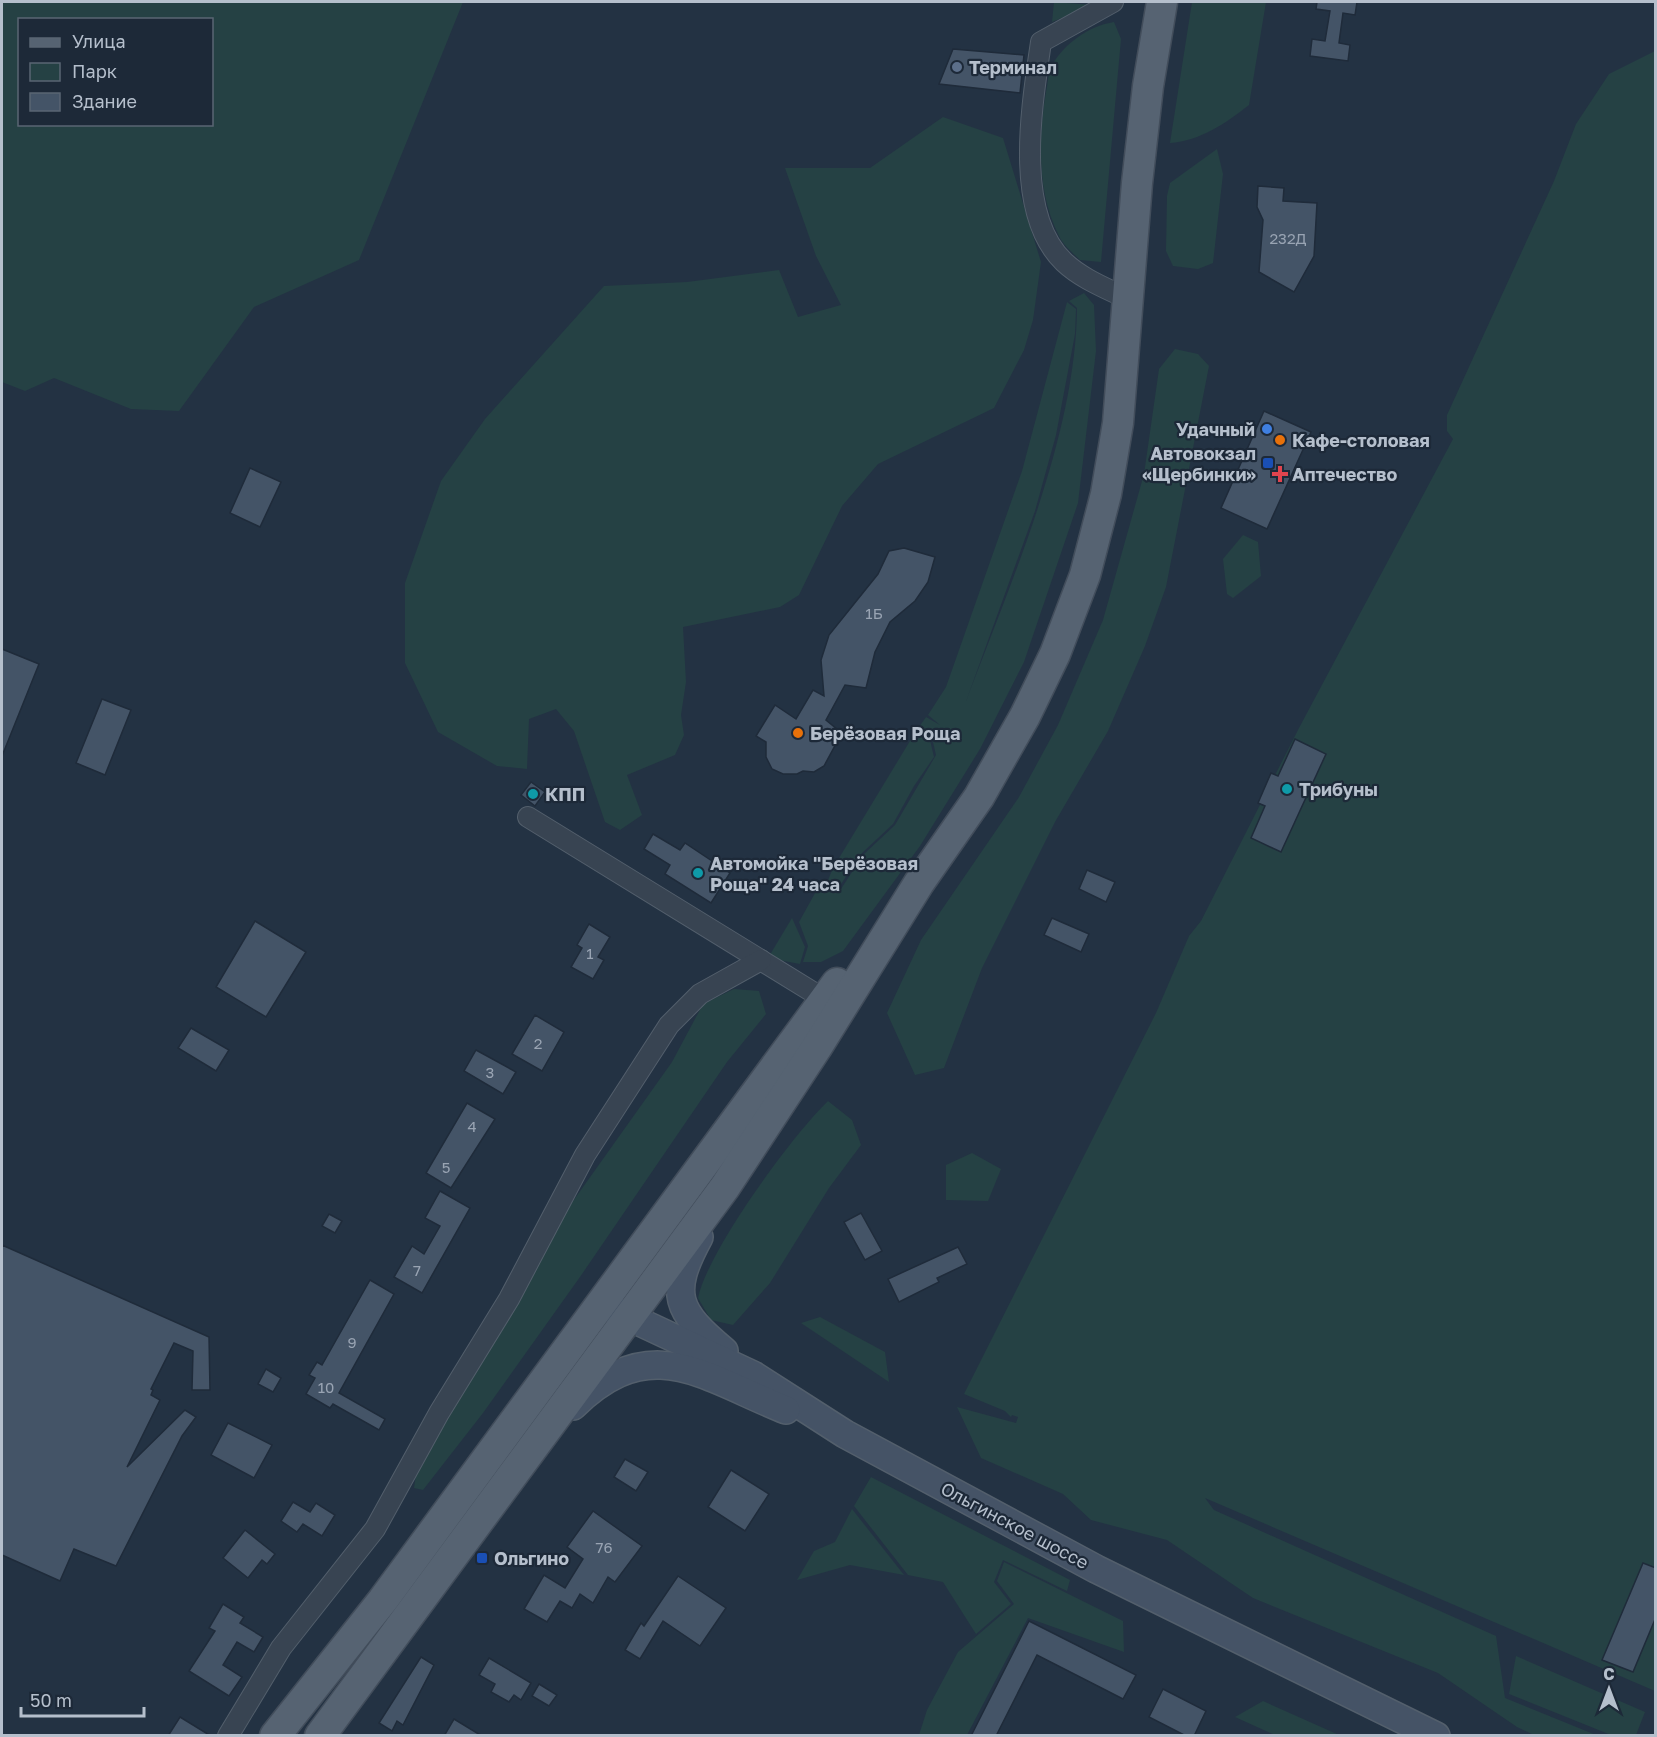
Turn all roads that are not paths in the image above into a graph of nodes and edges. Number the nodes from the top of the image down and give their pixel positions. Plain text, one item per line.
1 (1113, 2) edge
2 (1162, 2) edge
3 (1128, 299) junction
4 (528, 817) dead end
5 (919, 883) junction
6 (761, 960) junction
7 (824, 999) junction
8 (725, 1187) junction
9 (615, 1310) junction
10 (753, 1375) junction
11 (544, 1434) junction
12 (845, 1434) junction
13 (228, 1736) edge
14 (275, 1736) edge
15 (320, 1736) edge
16 (1436, 1736) edge

1 - 3 street
2 - 3 main road
3 - 5 main road
4 - 6 street
5 - 7 main road
5 - 8 main road
6 - 7 street
6 - 13 street
7 - 9 main road
8 - 9 main road
8 - 10 main road
9 - 10 main road, Ольгинское шоссе
9 - 11 main road
9 - 14 main road
10 - 12 main road, Ольгинское шоссе
11 - 12 main road
11 - 15 main road
12 - 16 main road, Ольгинское шоссе

